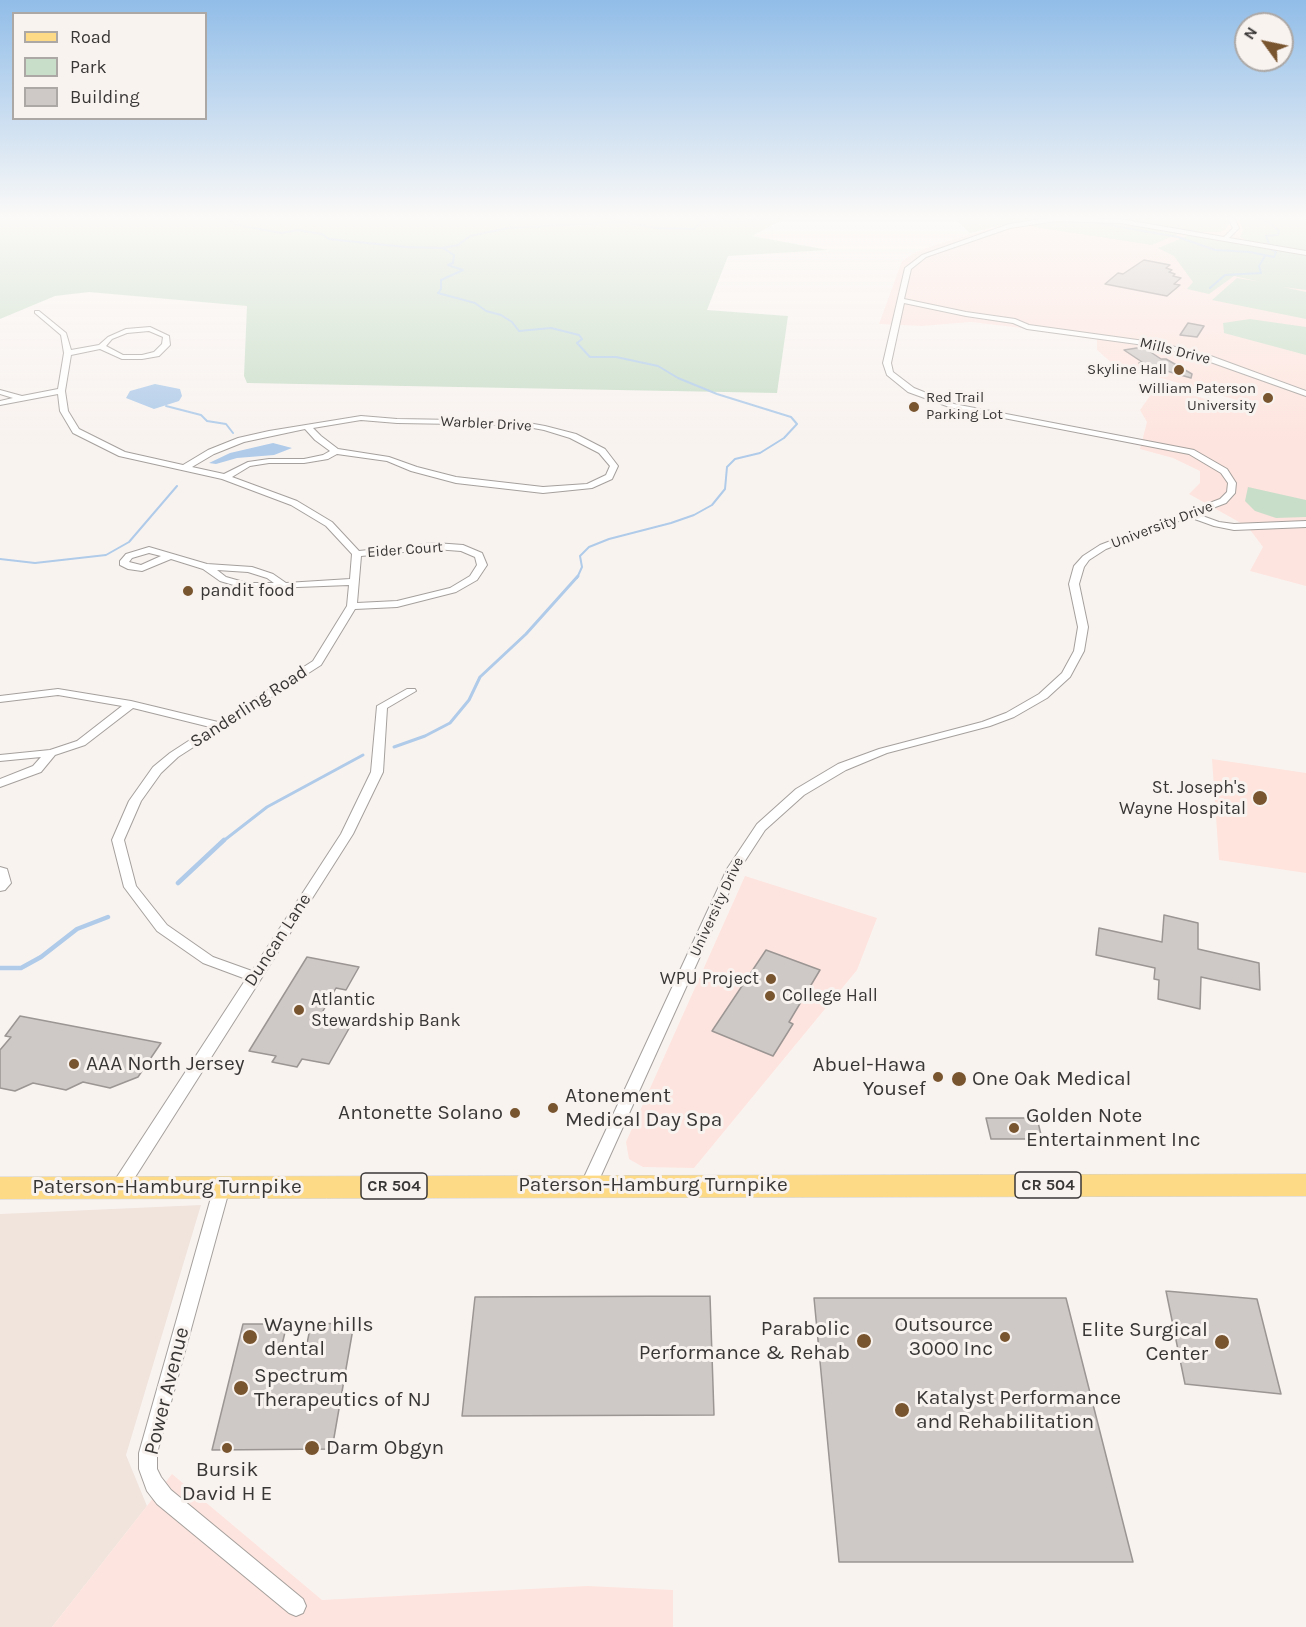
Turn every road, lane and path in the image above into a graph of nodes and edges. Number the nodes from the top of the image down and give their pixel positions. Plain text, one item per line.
1 (902, 292) edge
2 (900, 300) junction
3 (37, 312) dead end
4 (101, 347) junction
5 (68, 353) junction
6 (61, 391) junction
7 (0, 392) edge
8 (1306, 394) edge
9 (20, 398) junction
10 (0, 403) edge
11 (307, 426) junction
12 (336, 451) junction
13 (183, 469) junction
14 (225, 477) junction
15 (1192, 515) junction
16 (1306, 524) edge
17 (357, 554) junction
18 (170, 556) dead end
19 (206, 567) junction
20 (354, 582) junction
21 (284, 586) junction
22 (352, 606) junction
23 (411, 691) dead end
24 (0, 699) edge
25 (131, 704) junction
26 (220, 726) junction
27 (51, 753) junction
28 (0, 758) edge
29 (0, 783) edge
30 (0, 871) edge
31 (0, 887) edge
32 (254, 977) junction
33 (588, 1185) junction
34 (1303, 1186) edge
35 (222, 1187) junction
36 (0, 1188) edge
37 (120, 1188) junction
38 (296, 1606) dead end

1 - 2 street, University Drive
2 - 8 street, Mills Drive
2 - 15 street, University Drive
3 - 5 street
4 - 4 street
4 - 5 street
5 - 6 street
6 - 9 street
6 - 13 street
7 - 9 street
9 - 10 street
11 - 12 street
11 - 12 street, Warbler Drive
11 - 13 street, Warbler Drive
12 - 14 street, Warbler Drive
13 - 14 street
14 - 17 street
15 - 16 street
15 - 33 street, University Drive
17 - 20 street, Sanderling Road
17 - 22 street, Eider Court
18 - 19 street
19 - 21 street
19 - 21 street
20 - 21 street
20 - 22 street, Sanderling Road
22 - 26 street, Sanderling Road
23 - 32 street, Duncan Lane
24 - 25 street
25 - 26 street
25 - 27 street
26 - 32 street, Sanderling Road
27 - 28 street
27 - 29 street
30 - 31 street
32 - 37 street, Duncan Lane
33 - 34 main road, Paterson-Hamburg Turnpike / CR 504
33 - 35 main road, Paterson-Hamburg Turnpike / CR 504
35 - 37 main road, Paterson-Hamburg Turnpike / CR 504
35 - 38 street, Power Avenue
36 - 37 main road, Paterson-Hamburg Turnpike / CR 504

